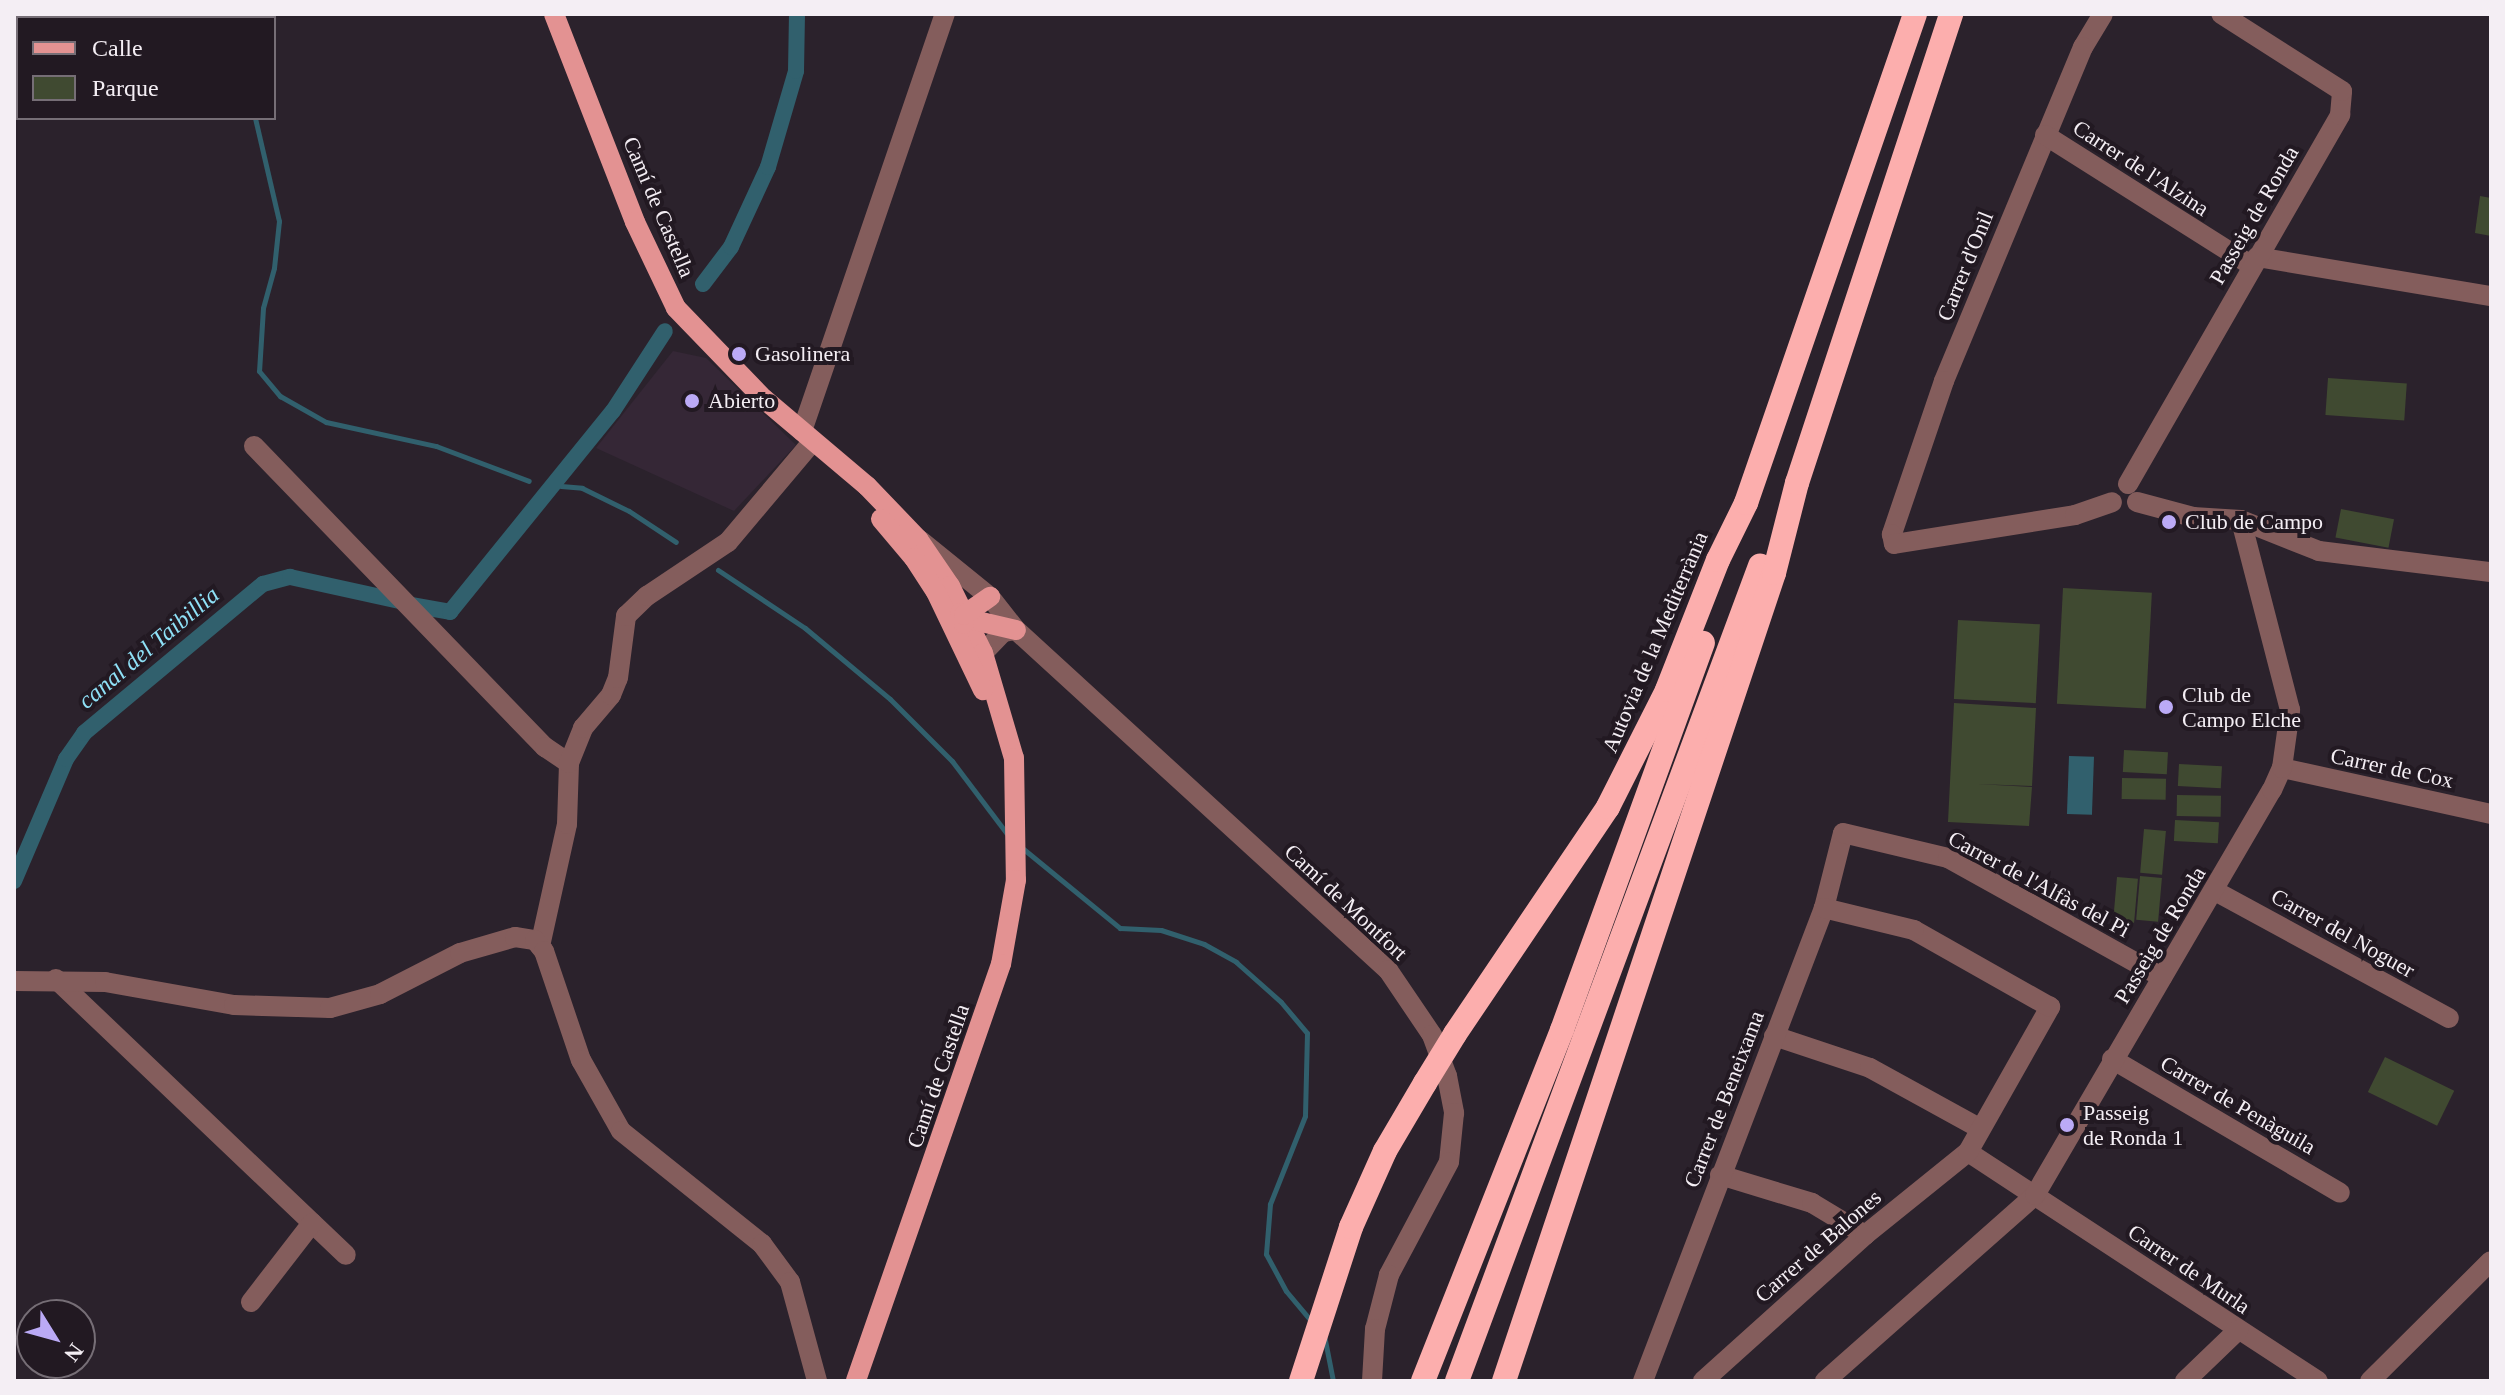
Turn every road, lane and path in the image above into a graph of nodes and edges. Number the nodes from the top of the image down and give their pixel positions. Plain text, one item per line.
1 (554, 14) edge
2 (945, 14) edge
3 (1915, 14) edge
4 (1951, 14) edge
5 (2103, 14) edge
6 (2221, 14) edge
7 (2045, 135) junction
8 (2254, 262) junction
9 (2491, 296) edge
10 (807, 436) junction
11 (254, 446) dead end
12 (1797, 483) junction
13 (2132, 493) junction
14 (2112, 502) joint
15 (1746, 503) junction
16 (2241, 520) junction
17 (909, 540) junction
18 (2491, 572) edge
19 (990, 597) junction
20 (964, 615) junction
21 (1016, 630) junction
22 (983, 653) junction
23 (985, 696) junction
24 (569, 763) junction
25 (2282, 768) junction
26 (1013, 776) junction
27 (2491, 814) edge
28 (1843, 833) joint
29 (2215, 891) junction
30 (1824, 908) junction
31 (540, 946) junction
32 (2162, 977) junction
33 (56, 979) junction
34 (14, 981) edge
35 (2449, 1018) dead end
36 (1774, 1036) junction
37 (2112, 1059) junction
38 (1979, 1128) junction
39 (1968, 1152) junction
40 (1720, 1175) junction
41 (2340, 1193) dead end
42 (2035, 1195) junction
43 (312, 1223) junction
44 (1865, 1235) junction
45 (346, 1255) dead end
46 (2491, 1261) edge
47 (251, 1302) dead end
48 (2238, 1330) junction
49 (817, 1381) edge
50 (856, 1381) edge
51 (1301, 1381) edge
52 (1372, 1381) edge
53 (1423, 1381) edge
54 (1457, 1381) edge
55 (1504, 1381) edge
56 (1643, 1381) edge
57 (1703, 1381) edge
58 (1825, 1381) edge
59 (2185, 1381) edge
60 (2318, 1381) edge
61 (2370, 1381) edge

1 - 10 main road, Camí de Castella
2 - 10 street
3 - 15 highway, Autovia de la Mediterrània
4 - 12 highway
5 - 7 street, Carrer d'Onil
6 - 8 street, Passeig de Ronda
7 - 8 street, Carrer de l'Alzina
7 - 14 street, Carrer d'Onil
8 - 9 street, Carrer de l'Alzina
8 - 13 street, Passeig de Ronda
10 - 17 main road, Camí de Castella
10 - 24 street
11 - 24 street
12 - 54 highway
12 - 55 highway
13 - 14 street, Passeig de Ronda
13 - 16 street
15 - 51 highway, Autovia de la Mediterrània, bridge
15 - 53 highway
16 - 18 street
16 - 25 street, Passeig de Ronda
17 - 19 street, Camí de Montfort
17 - 20 main road, Camí de Castella
17 - 23 main road, Camí de Castella
19 - 20 main road
19 - 21 street, Camí de Montfort
20 - 21 main road
20 - 22 main road, Camí de Castella
20 - 23 main road
21 - 22 street
21 - 52 street, Camí de Montfort
22 - 26 main road, Camí de Castella
23 - 26 main road, Camí de Castella
24 - 31 street
25 - 27 street, Carrer de Cox
25 - 29 street, Passeig de Ronda
26 - 50 main road, Camí de Castella
28 - 30 street, Carrer de Beneixama
28 - 32 street, Carrer de l'Alfàs del Pi
29 - 32 street, Passeig de Ronda
29 - 35 street, Carrer del Noguer
30 - 36 street, Carrer de Beneixama
30 - 38 street, Carrer de Balones
31 - 33 street
31 - 49 street
32 - 37 street, Passeig de Ronda
33 - 34 street
33 - 43 street
36 - 38 street
36 - 40 street, Carrer de Beneixama
37 - 41 street, Carrer de Penàguila
37 - 42 street, Passeig de Ronda
38 - 39 street, Carrer de Balones
39 - 42 street
39 - 44 street, Carrer de Balones
40 - 44 street
40 - 56 street, Carrer de Beneixama
42 - 48 street, Carrer de Murla
42 - 58 street, Passeig de Ronda
43 - 45 street
43 - 47 street
44 - 57 street, Carrer de Balones
46 - 61 street
48 - 59 street
48 - 60 street, Carrer de Murla

